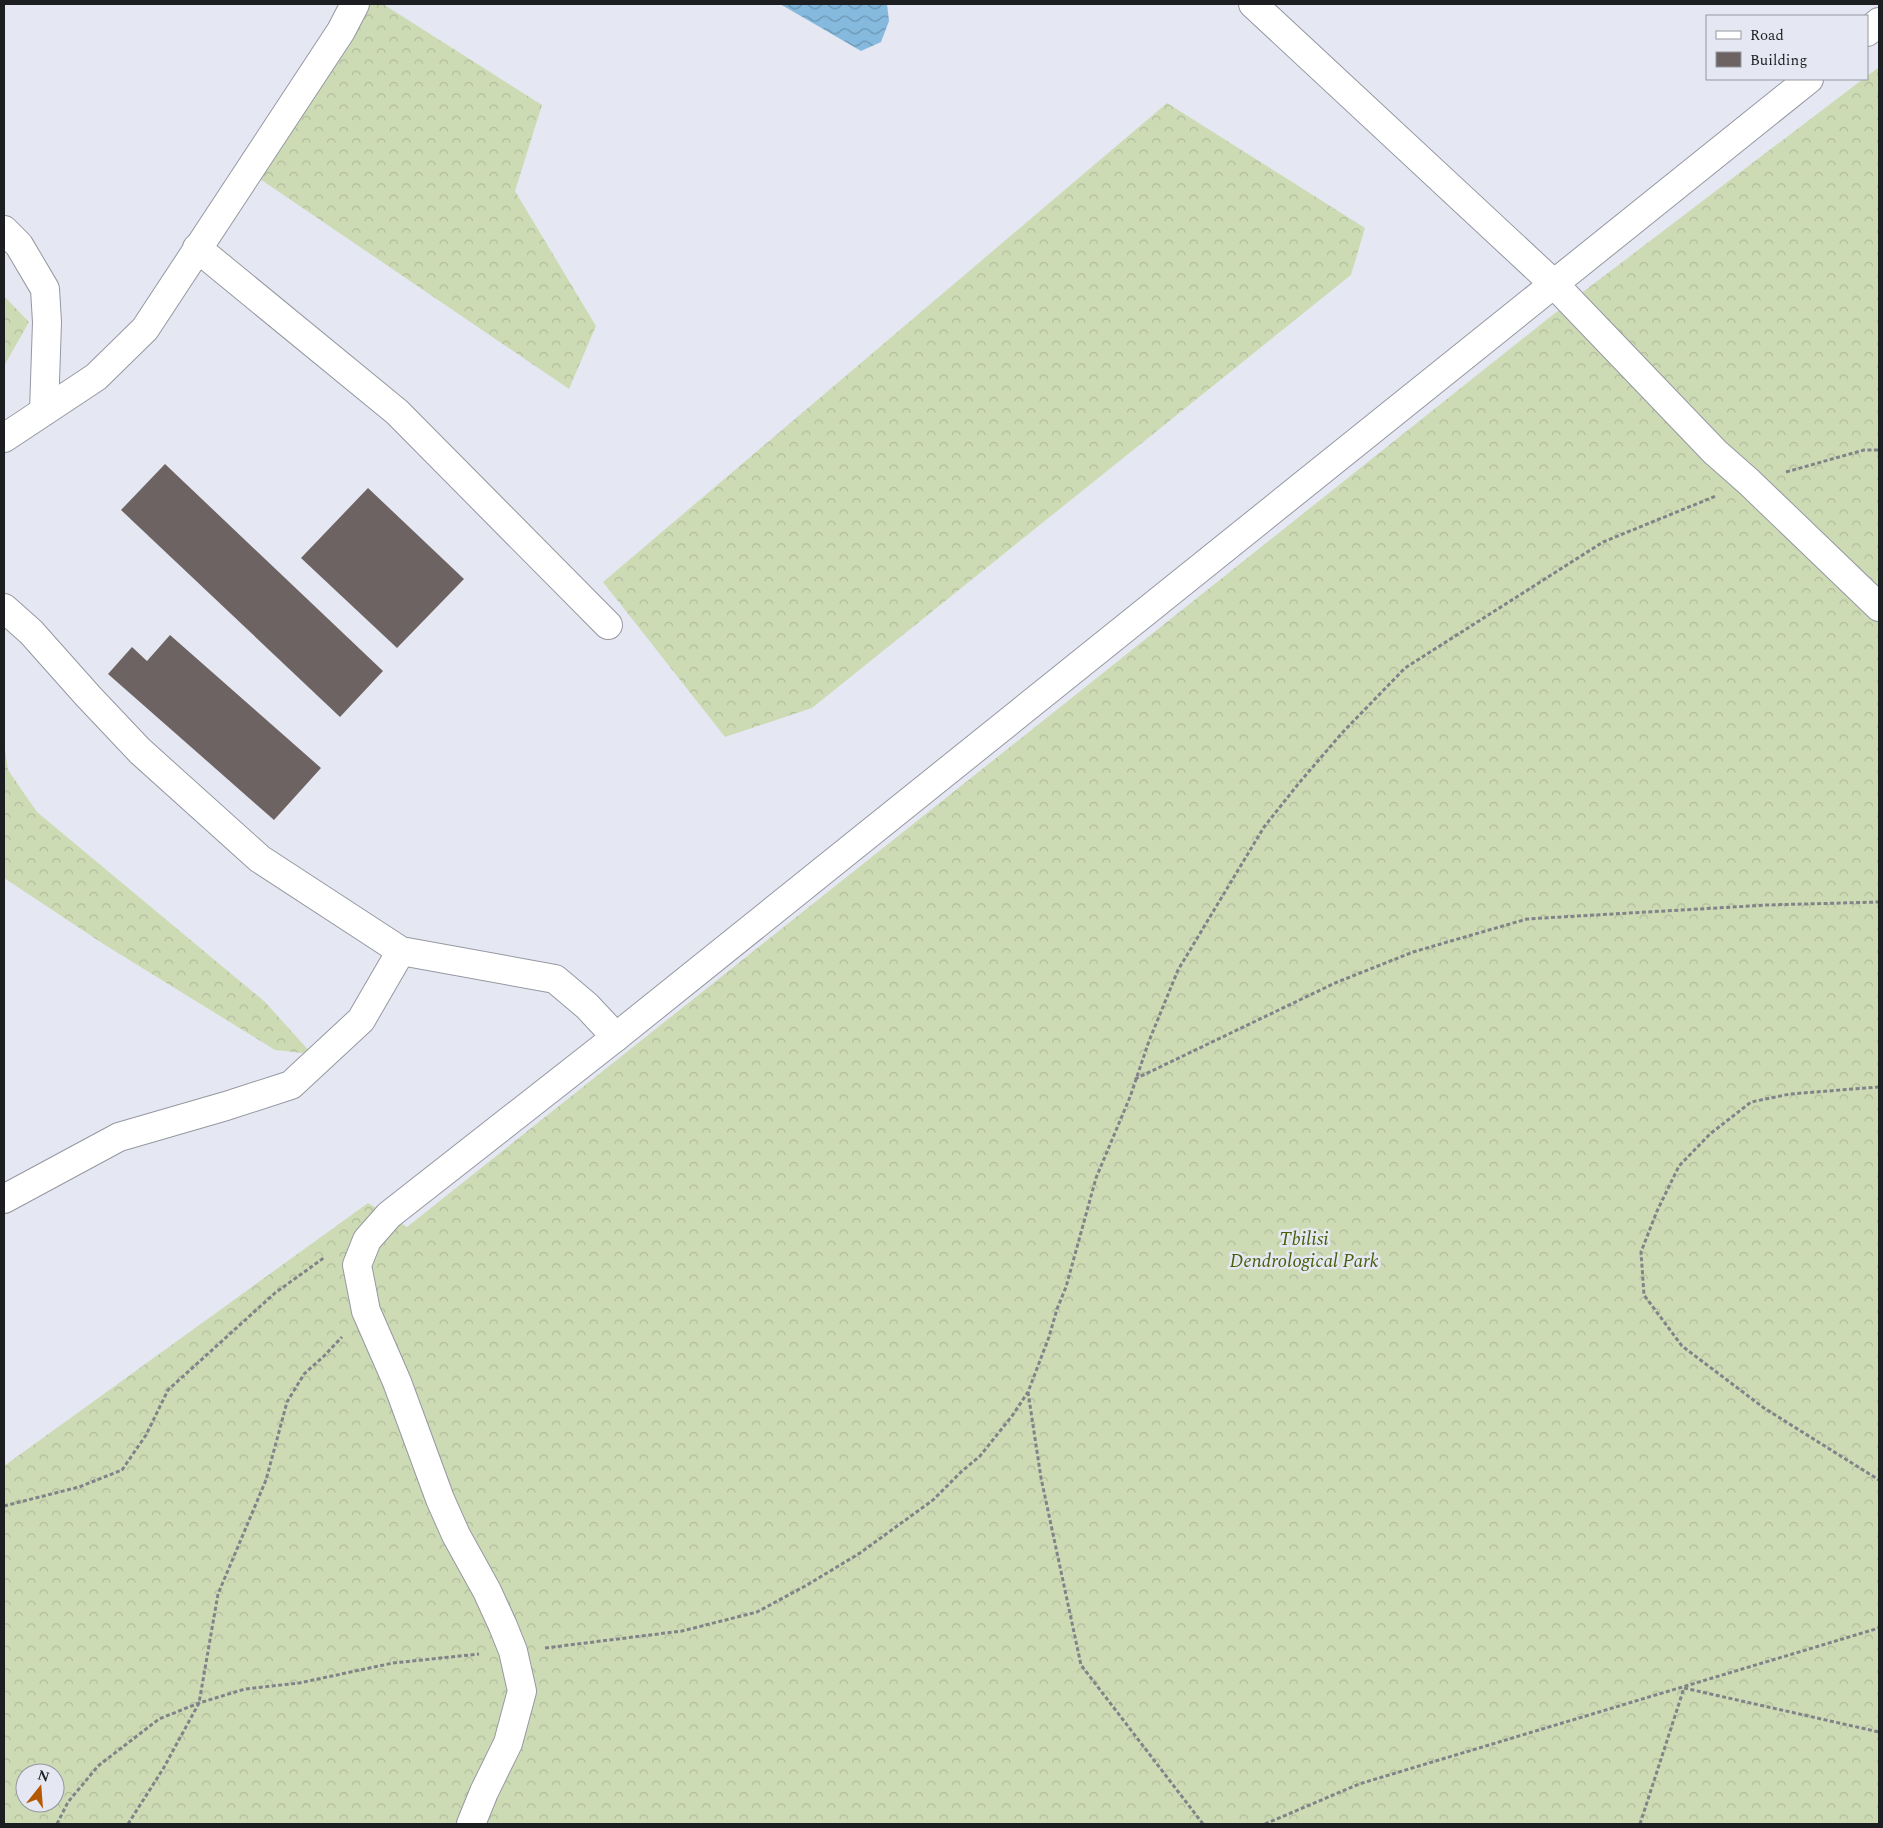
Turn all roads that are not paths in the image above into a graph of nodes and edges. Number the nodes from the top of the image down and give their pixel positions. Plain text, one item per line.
1 (356, 4) edge
2 (1253, 4) edge
3 (1879, 22) edge
4 (1868, 31) edge
5 (1808, 80) edge
6 (4, 230) edge
7 (197, 248) junction
8 (1554, 284) junction
9 (44, 411) junction
10 (4, 438) edge
11 (1879, 607) edge
12 (4, 608) edge
13 (608, 625) dead end
14 (401, 951) junction
15 (616, 1037) junction
16 (4, 1199) edge
17 (471, 1824) edge

1 - 7 street
2 - 8 street
3 - 4 street
5 - 8 street
6 - 9 street
7 - 9 street
7 - 13 street
8 - 11 street
8 - 15 street
9 - 10 street
12 - 14 street
14 - 15 street
14 - 16 street
15 - 17 street

